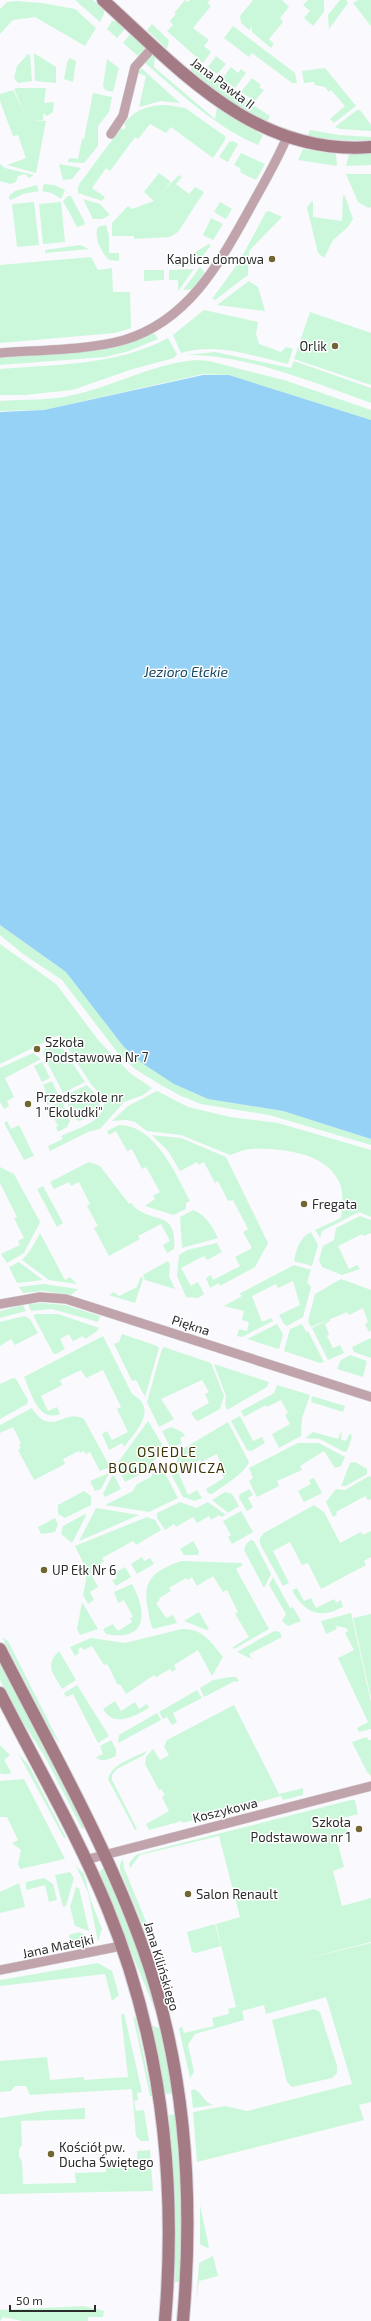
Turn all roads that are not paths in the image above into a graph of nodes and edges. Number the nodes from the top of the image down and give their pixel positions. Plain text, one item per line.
1 (102, 0) edge
2 (154, 46) junction
3 (111, 134) dead end
4 (287, 137) junction
5 (371, 147) edge
6 (0, 353) edge
7 (0, 1304) edge
8 (371, 1397) edge
9 (0, 1649) edge
10 (0, 1694) edge
11 (371, 1786) edge
12 (105, 1855) junction
13 (85, 1860) junction
14 (121, 1946) junction
15 (0, 1970) edge
16 (165, 2321) edge
17 (183, 2321) edge

1 - 2 street, Jana Pawła II
2 - 3 street
2 - 4 street, Jana Pawła II
4 - 5 street, Jana Pawła II
4 - 6 street
7 - 8 street, Piękna
9 - 12 street, Jana Kilińskiego
10 - 13 street
11 - 12 street, Koszykowa
12 - 13 street, Koszykowa
12 - 17 street, Jana Kilińskiego
13 - 14 street
14 - 15 street, Jana Matejki
14 - 16 street

